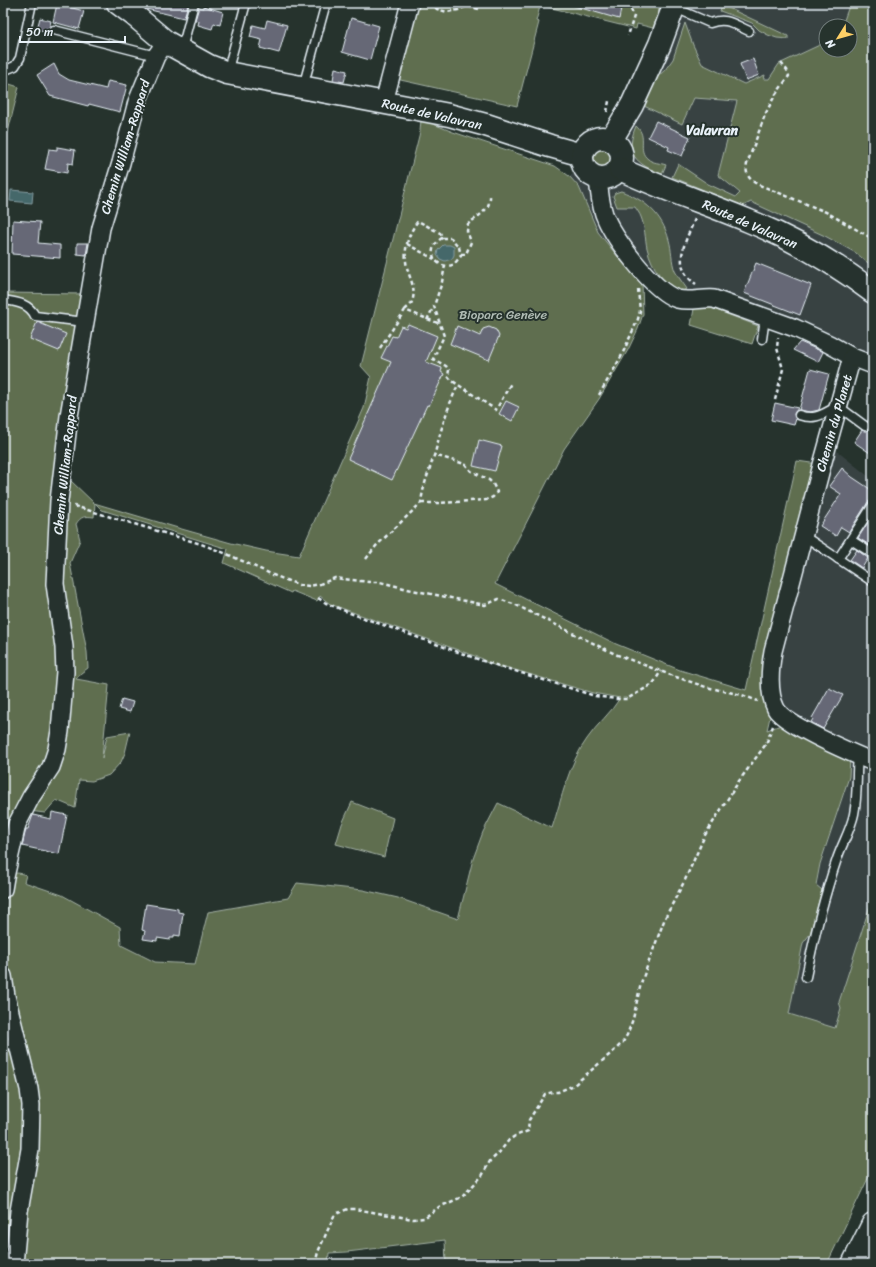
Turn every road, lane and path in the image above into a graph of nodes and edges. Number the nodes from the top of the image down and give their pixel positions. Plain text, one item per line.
1 (32, 3) edge
2 (194, 3) edge
3 (246, 3) edge
4 (326, 3) edge
5 (410, 3) edge
6 (430, 3) edge
7 (464, 3) edge
8 (628, 3) edge
9 (674, 5) edge
10 (463, 7) junction
11 (130, 8) edge
12 (479, 8) dead end
13 (54, 30) dead end
14 (744, 32) dead end
15 (628, 36) dead end
16 (168, 50) junction
17 (781, 63) dead end
18 (3, 71) edge
19 (227, 74) junction
20 (303, 88) junction
21 (384, 102) junction
22 (611, 140) junction
23 (582, 155) junction
24 (620, 169) junction
25 (598, 178) junction
26 (490, 195) dead end
27 (696, 217) dead end
28 (443, 238) junction
29 (873, 239) edge
30 (407, 244) junction
31 (461, 254) junction
32 (436, 260) junction
33 (445, 265) junction
34 (637, 286) dead end
35 (873, 292) edge
36 (704, 293) junction
37 (3, 300) edge
38 (434, 308) junction
39 (404, 310) junction
40 (765, 318) junction
41 (427, 320) junction
42 (85, 322) junction
43 (784, 324) junction
44 (440, 325) junction
45 (762, 339) dead end
46 (380, 348) dead end
47 (852, 357) junction
48 (873, 365) edge
49 (511, 383) dead end
50 (458, 385) junction
51 (599, 395) dead end
52 (775, 400) dead end
53 (838, 406) junction
54 (799, 415) dead end
55 (864, 426) dead end
56 (434, 455) junction
57 (59, 501) junction
58 (421, 503) junction
59 (873, 505) edge
60 (804, 536) junction
61 (851, 540) junction
62 (873, 554) edge
63 (366, 559) dead end
64 (838, 559) junction
65 (873, 582) edge
66 (318, 598) dead end
67 (661, 671) junction
68 (776, 710) junction
69 (866, 759) edge
70 (8, 839) edge
71 (3, 889) edge
72 (3, 976) edge
73 (806, 977) dead end
74 (10, 1043) edge
75 (873, 1224) edge
76 (14, 1264) edge
77 (315, 1264) edge
78 (853, 1264) edge

1 - 18 lane
2 - 16 lane
3 - 19 lane
4 - 20 lane
5 - 21 street
6 - 10 path
7 - 10 path
8 - 15 path
9 - 14 lane
9 - 22 main road
10 - 12 path
11 - 16 main road, Route de Valavran
13 - 16 lane
16 - 19 main road, Route de Valavran
16 - 42 street, Chemin William-Rappard
17 - 29 path
19 - 20 main road, Route de Valavran
20 - 21 main road, Route de Valavran
21 - 23 main road, Route de Valavran
22 - 23 main road
22 - 24 main road
23 - 25 main road
24 - 25 main road
24 - 35 main road, Route de Valavran
25 - 36 street, Chemin du Planet
26 - 31 path
27 - 36 path
28 - 30 path
28 - 31 path
28 - 32 path
30 - 32 path
30 - 39 path
31 - 33 path
32 - 33 path
33 - 38 path
34 - 51 path
36 - 40 street, Chemin du Planet
37 - 42 lane
38 - 41 path
38 - 44 path
39 - 41 path
39 - 46 path
40 - 43 street, Chemin du Planet
40 - 45 lane
41 - 44 path
42 - 57 street, Chemin William-Rappard
43 - 47 street, Chemin du Planet
43 - 52 path
44 - 50 path
47 - 48 street
47 - 53 street, Chemin du Planet
49 - 50 path
50 - 56 path
53 - 54 lane
53 - 55 lane
53 - 60 street, Chemin du Planet
56 - 58 path
56 - 58 path
57 - 67 path
57 - 70 street, Chemin William-Rappard
58 - 63 path
59 - 61 lane
60 - 64 lane
60 - 68 street, Chemin du Planet
61 - 62 lane
61 - 64 lane
64 - 65 lane
66 - 67 path
67 - 68 path
68 - 69 street
68 - 77 path
69 - 73 lane
70 - 71 street, Chemin William-Rappard
72 - 74 street
74 - 76 street
75 - 78 main road

